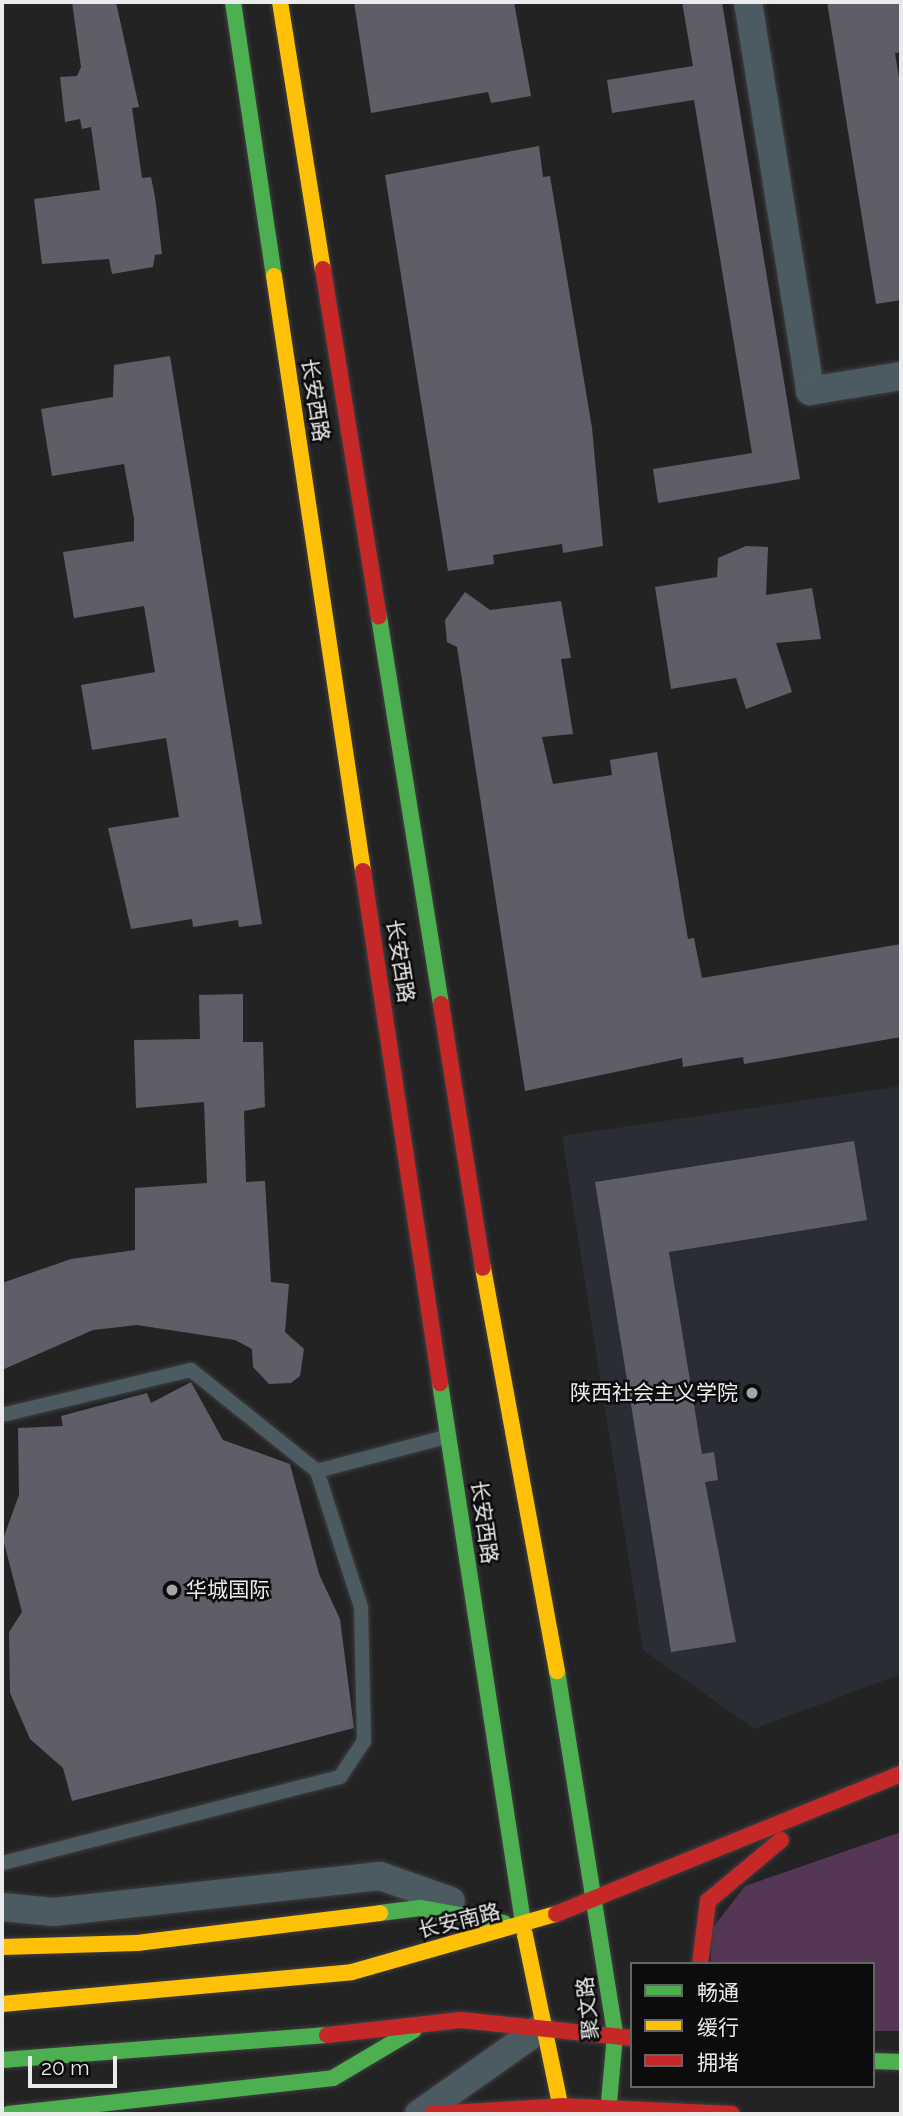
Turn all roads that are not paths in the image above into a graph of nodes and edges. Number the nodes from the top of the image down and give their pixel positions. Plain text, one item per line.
1 (233, 2) edge
2 (280, 2) edge
3 (748, 2) edge
4 (901, 376) edge
5 (2, 1415) edge
6 (451, 1436) junction
7 (317, 1471) junction
8 (901, 1774) edge
9 (830, 1804) junction
10 (2, 1863) edge
11 (596, 1897) junction
12 (2, 1907) edge
13 (523, 1927) junction
14 (2, 1947) edge
15 (701, 1962) edge
16 (2, 2004) edge
17 (424, 2024) junction
18 (541, 2028) junction
19 (615, 2035) junction
20 (630, 2038) edge
21 (2, 2060) edge
22 (875, 2061) edge
23 (901, 2062) edge
24 (561, 2110) edge
25 (607, 2110) edge
26 (8, 2114) edge
27 (419, 2114) edge
28 (432, 2114) edge
29 (732, 2114) edge

1 - 6 main road, 长安西路
2 - 11 main road, 长安西路
3 - 4 street
5 - 7 lane
6 - 7 lane
6 - 13 main road, 长安西路
7 - 10 lane
8 - 9 main road, 长安南路
9 - 11 main road, 长安南路
9 - 15 main road
11 - 13 main road, 长安南路
11 - 19 main road, 聚文路
12 - 13 street
13 - 14 main road
13 - 16 main road, 长安南路
13 - 18 main road
17 - 18 main road
17 - 21 main road
17 - 26 main road
18 - 19 main road
18 - 24 main road
18 - 27 street
19 - 20 main road
19 - 25 main road, 聚文路
22 - 23 main road
24 - 25 main road
24 - 28 main road
25 - 29 main road

